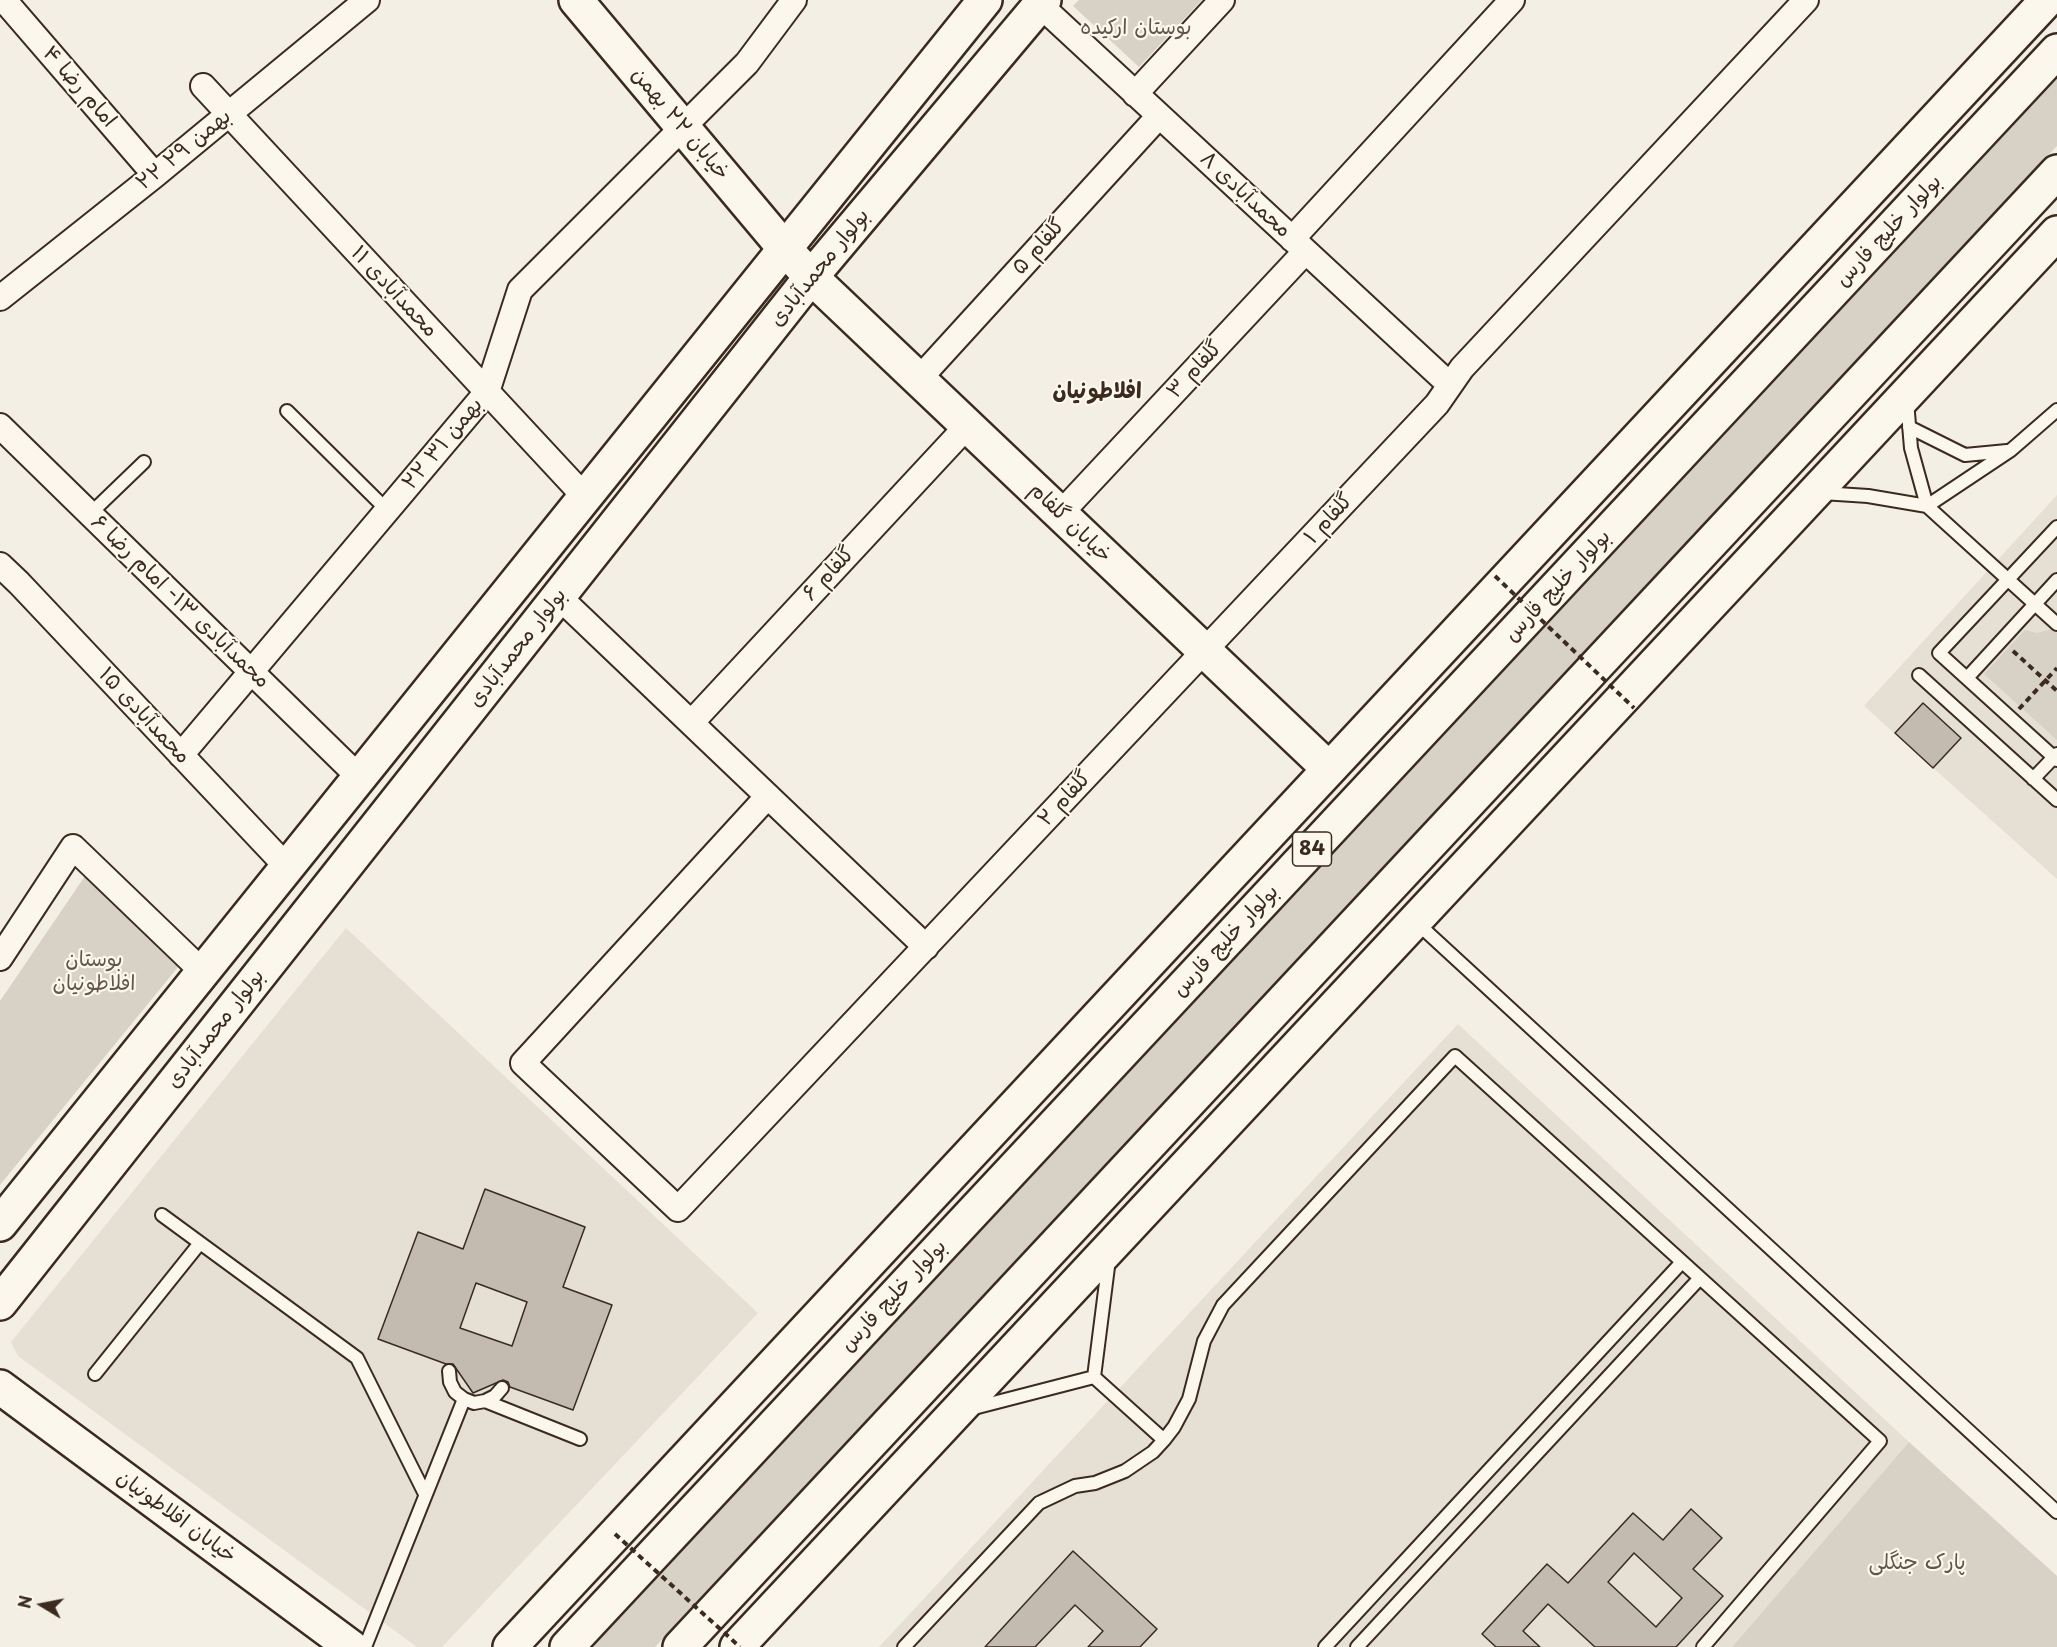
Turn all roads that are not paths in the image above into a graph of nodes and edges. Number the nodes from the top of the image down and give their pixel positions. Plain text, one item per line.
1 (4, 0) edge
2 (367, 0) edge
3 (576, 0) edge
4 (794, 0) edge
5 (985, 0) edge
6 (1222, 0) edge
7 (1512, 0) edge
8 (1806, 0) edge
9 (2047, 0) edge
10 (1042, 2) edge
11 (2057, 51) edge
12 (203, 86) dead end
13 (1135, 94) junction
14 (229, 114) junction
15 (1159, 116) junction
16 (682, 127) junction
17 (2057, 172) edge
18 (155, 175) junction
19 (2057, 233) edge
20 (1299, 245) junction
21 (785, 249) junction
22 (811, 277) junction
23 (0, 298) edge
24 (919, 379) junction
25 (1450, 385) junction
26 (487, 392) junction
27 (1906, 394) junction
28 (2057, 410) edge
29 (288, 411) dead end
30 (968, 425) junction
31 (0, 426) edge
32 (1909, 427) junction
33 (2011, 450) junction
34 (144, 462) dead end
35 (1814, 493) junction
36 (585, 497) junction
37 (1927, 506) junction
38 (387, 510) junction
39 (90, 514) junction
40 (1060, 514) junction
41 (2057, 527) edge
42 (0, 565) edge
43 (2008, 580) junction
44 (2057, 580) edge
45 (558, 596) junction
46 (2035, 604) junction
47 (2057, 624) edge
48 (1204, 651) junction
49 (251, 672) junction
50 (1919, 675) dead end
51 (1966, 678) junction
52 (691, 723) junction
53 (181, 755) junction
54 (2056, 757) edge
55 (1329, 769) junction
56 (360, 778) junction
57 (2034, 779) junction
58 (768, 796) junction
59 (2057, 800) edge
60 (287, 867) junction
61 (1415, 921) junction
62 (926, 947) junction
63 (0, 958) edge
64 (203, 972) junction
65 (160, 1025) junction
66 (195, 1056) junction
67 (162, 1215) dead end
68 (0, 1224) edge
69 (200, 1243) junction
70 (1110, 1248) junction
71 (1682, 1262) junction
72 (1700, 1278) junction
73 (0, 1303) edge
74 (448, 1371) dead end
75 (95, 1374) dead end
76 (1094, 1377) junction
77 (0, 1387) edge
78 (502, 1388) dead end
79 (464, 1399) junction
80 (485, 1401) junction
81 (956, 1413) junction
82 (580, 1439) dead end
83 (1164, 1440) junction
84 (425, 1494) junction
85 (2057, 1512) edge
86 (592, 1559) junction
87 (622, 1588) junction
88 (351, 1647) edge
89 (365, 1647) edge
90 (510, 1647) edge
91 (567, 1647) edge
92 (680, 1647) edge
93 (739, 1647) edge
94 (904, 1647) edge
95 (1325, 1647) edge
96 (1357, 1647) edge
97 (1703, 1647) edge

1 - 18 street, امام رضا ۴
2 - 14 street, ۲۲ بهمن ۲۹
3 - 16 main road, خیابان ۲۲ بهمن
4 - 16 street, ۲۲ بهمن ۳۱
5 - 21 main road, بولوار محمدآبادی
6 - 13 street
7 - 20 street, گلفام ۳
8 - 25 street, گلفام ۱
9 - 55 main road
10 - 13 street, محمدآبادی ۸
10 - 22 main road, بولوار محمدآبادی
11 - 87 main road, بولوار خلیج فارس / 84
12 - 14 street, محمدآبادی ۱۱
13 - 15 street, محمدآبادی ۸
14 - 18 street, ۲۲ بهمن ۲۹
14 - 26 street, محمدآبادی ۱۱
15 - 20 street, محمدآبادی ۸
15 - 24 street, گلفام ۵
16 - 21 main road, خیابان ۲۲ بهمن
16 - 26 street, ۲۲ بهمن ۳۱
17 - 92 main road
18 - 23 street, ۲۲ بهمن ۲۹
19 - 27 main road
20 - 25 street, محمدآبادی ۸
20 - 40 street, گلفام ۳
21 - 22 main road, خیابان ۲۲ بهمن
21 - 36 main road, بولوار محمدآبادی
22 - 24 main road, خیابان گلفام
22 - 45 main road, بولوار محمدآبادی
24 - 30 main road, خیابان گلفام
25 - 48 street, گلفام ۱
26 - 36 street, محمدآبادی ۱۱
26 - 38 street, ۲۲ بهمن ۳۱
27 - 32 lane
27 - 35 main road
28 - 33 lane
29 - 38 lane
30 - 40 main road, خیابان گلفام
30 - 52 street, گلفام ۶
31 - 39 street, محمدآبادی ۱۳- امام رضا ۶
32 - 33 lane
32 - 37 lane
33 - 37 lane
34 - 39 lane
35 - 37 lane
35 - 61 main road
36 - 56 main road, بولوار محمدآبادی
37 - 43 lane
38 - 49 street, ۲۲ بهمن ۳۱
39 - 49 street, محمدآبادی ۱۳- امام رضا ۶
40 - 48 main road, خیابان گلفام
41 - 43 lane
42 - 53 street, محمدآبادی ۱۵
43 - 46 lane
43 - 51 lane
44 - 46 lane
45 - 52 street
45 - 66 main road, بولوار محمدآبادی
46 - 47 lane
46 - 51 lane
48 - 55 main road, خیابان گلفام
48 - 62 street, گلفام ۲
49 - 53 street, ۲۲ بهمن ۳۱
49 - 56 street, محمدآبادی ۱۳- امام رضا ۶
50 - 57 lane
51 - 54 lane
52 - 58 street
53 - 60 street, محمدآبادی ۱۵
54 - 57 lane
55 - 86 main road
56 - 60 main road, بولوار محمدآبادی
57 - 59 lane
58 - 62 street
58 - 62 street, گلفام ۲
60 - 64 main road, بولوار محمدآبادی
61 - 70 main road
61 - 85 lane
63 - 64 street
64 - 65 main road, بولوار محمدآبادی
65 - 66 main road
65 - 68 main road, بولوار محمدآبادی
66 - 73 main road, بولوار محمدآبادی
67 - 69 lane
69 - 75 lane
69 - 84 lane
70 - 76 lane
70 - 81 main road
71 - 72 lane
71 - 83 lane
71 - 95 lane
72 - 96 lane
72 - 97 lane
74 - 79 lane
76 - 81 lane
76 - 83 lane
77 - 88 main road, خیابان افلاطونیان
78 - 80 lane
79 - 80 lane
79 - 84 lane
80 - 82 lane
81 - 93 main road
83 - 94 lane
84 - 89 lane
86 - 87 main road
86 - 90 main road
87 - 91 main road, بولوار خلیج فارس / 84

